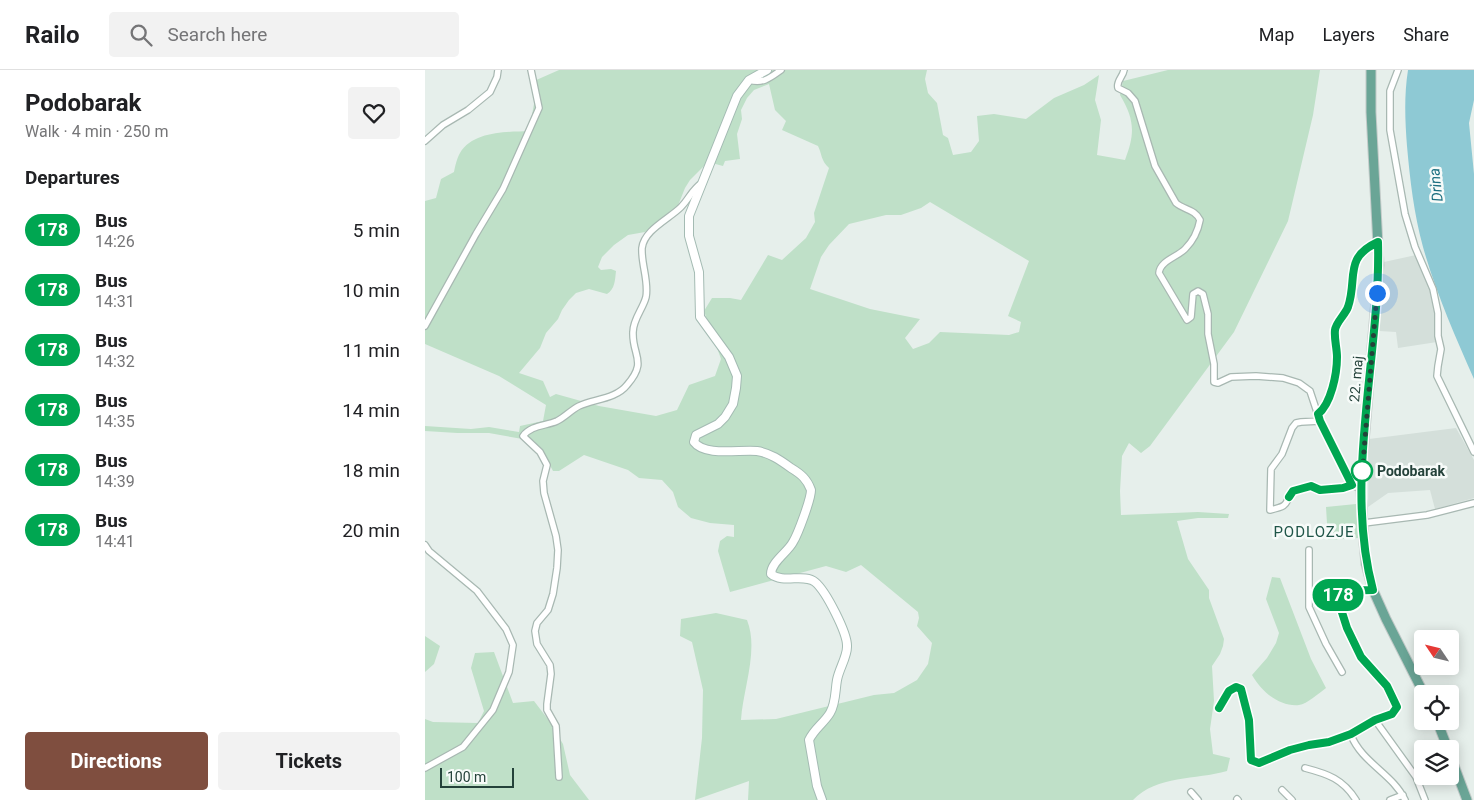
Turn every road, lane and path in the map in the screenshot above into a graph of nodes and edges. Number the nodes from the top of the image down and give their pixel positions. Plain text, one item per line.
1 (498, 70) edge
2 (531, 70) edge
3 (767, 70) edge
4 (781, 70) edge
5 (1124, 70) edge
6 (1371, 70) edge
7 (1398, 70) edge
8 (749, 80) junction
9 (425, 141) edge
10 (703, 182) junction
11 (1378, 242) junction
12 (425, 326) edge
13 (1319, 417) junction
14 (1474, 452) edge
15 (1352, 485) junction
16 (1361, 489) junction
17 (1474, 503) edge
18 (1363, 523) junction
19 (425, 545) edge
20 (1309, 550) dead end
21 (1373, 590) junction
22 (1337, 591) junction
23 (1309, 592) junction
24 (1342, 672) dead end
25 (1419, 685) edge
26 (1219, 708) dead end
27 (1375, 720) junction
28 (1351, 734) junction
29 (425, 768) edge
30 (1305, 768) dead end
31 (559, 778) dead end
32 (1459, 779) edge
33 (1282, 790) dead end
34 (1191, 792) dead end
35 (1404, 797) edge
36 (823, 800) edge
37 (1198, 800) edge
38 (1291, 800) edge
39 (1356, 800) edge
40 (1389, 800) edge
41 (1425, 800) edge
42 (1467, 800) edge

1 - 9 street
2 - 12 street
3 - 8 main road
4 - 8 street
5 - 13 street
6 - 11 main road, 22. maj
7 - 14 street
8 - 10 main road
10 - 31 street
10 - 36 main road
11 - 13 street, 22. maj
11 - 16 main road, 22. maj
13 - 15 street
13 - 15 street
15 - 16 street
16 - 18 main road, 22. maj
17 - 18 street
18 - 21 main road, 22. maj
19 - 29 street
20 - 23 street
21 - 22 street
21 - 25 main road, 22. maj
22 - 23 street
22 - 27 street
23 - 24 street
26 - 28 street
27 - 28 street
27 - 41 street
28 - 35 street
30 - 39 street
32 - 42 main road
33 - 38 street
34 - 37 street
35 - 40 street

